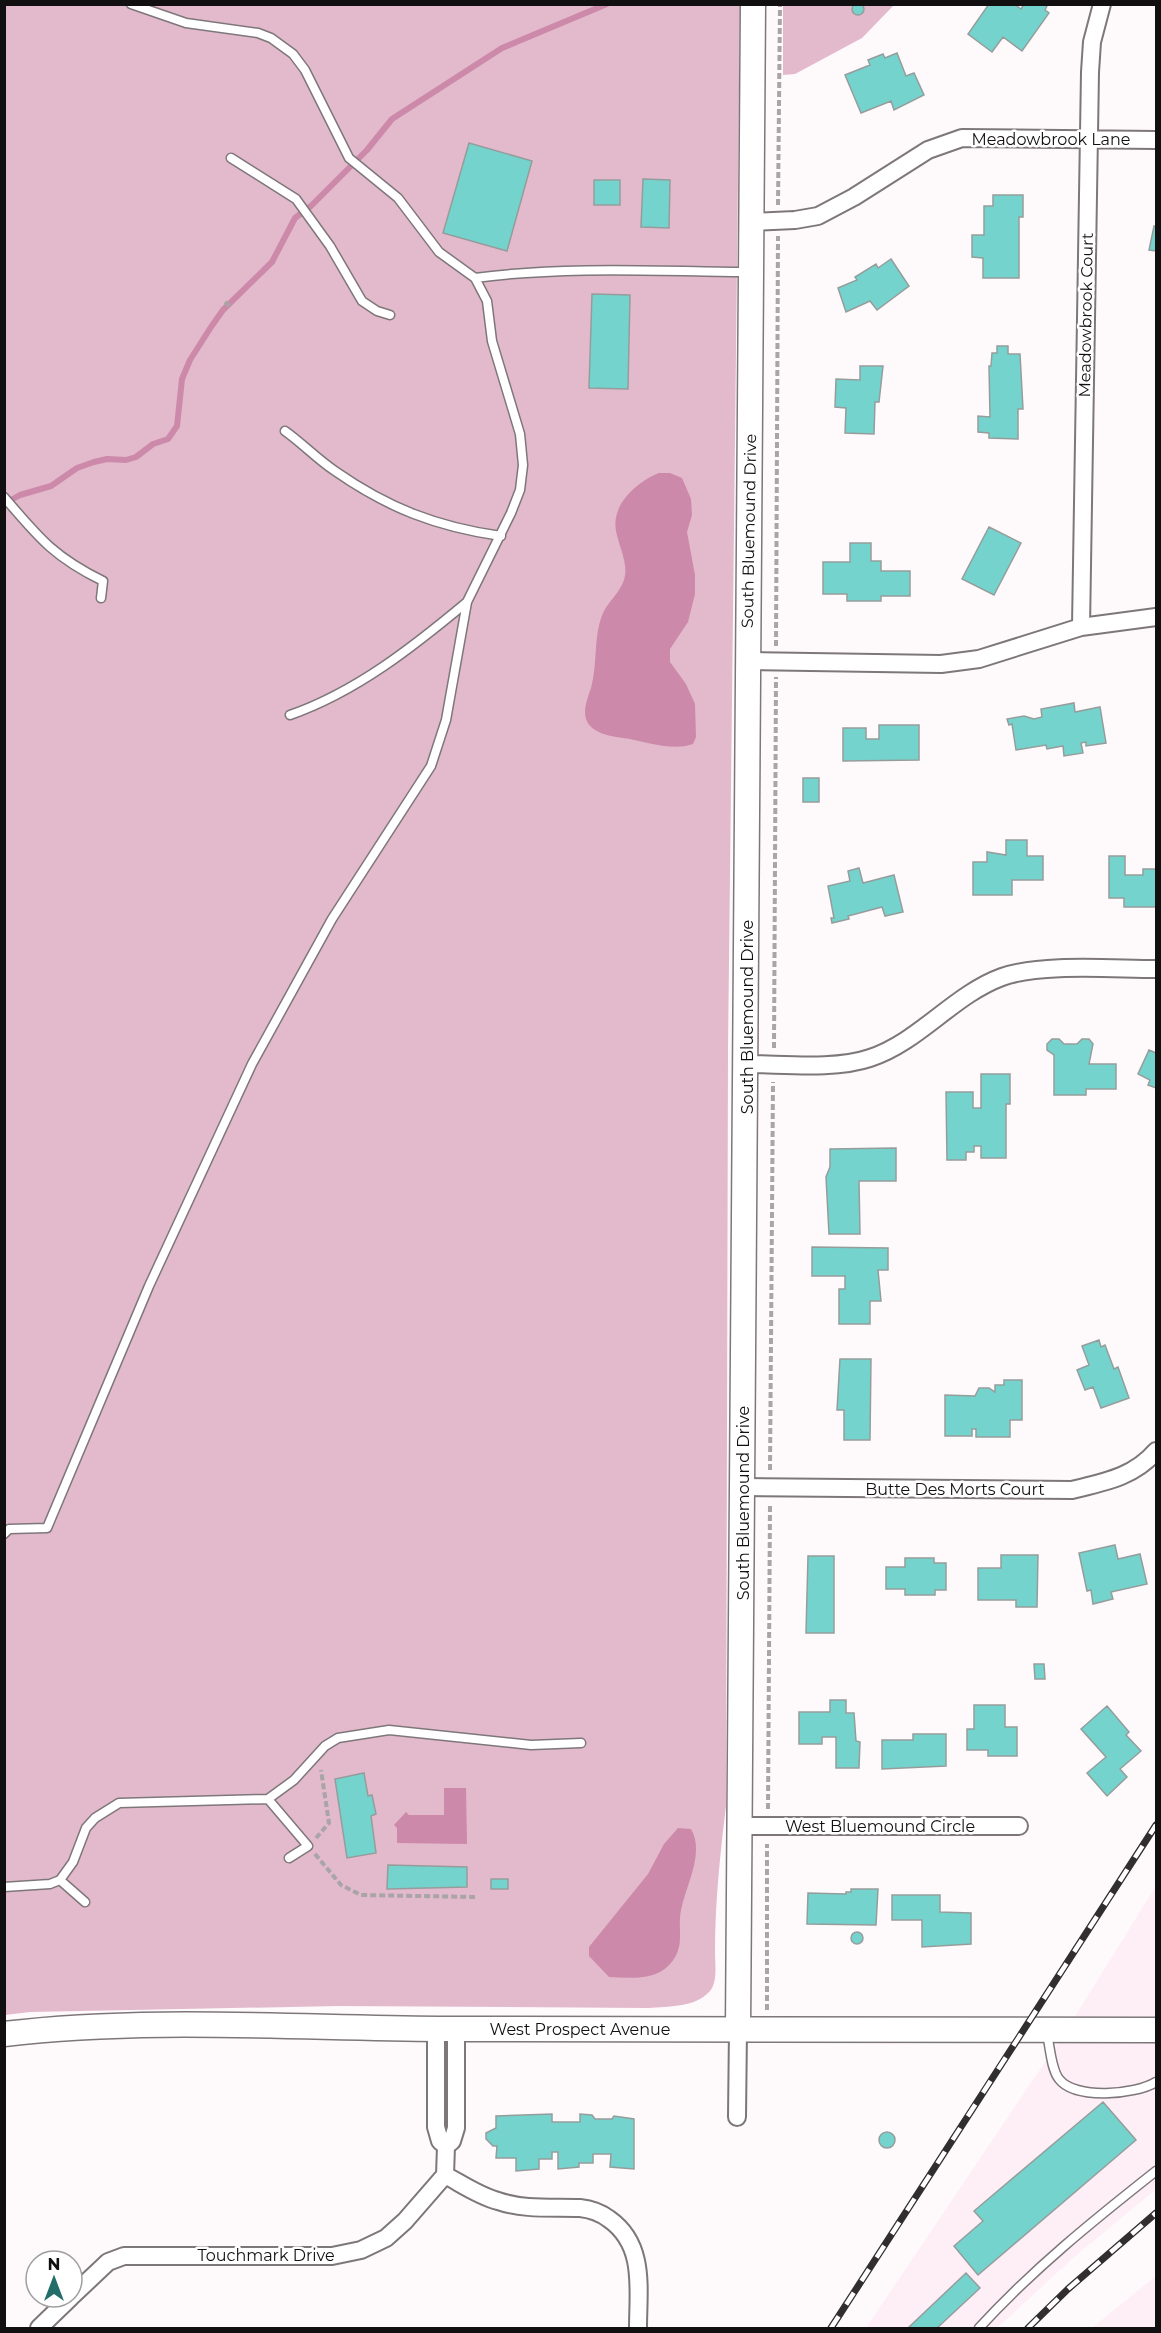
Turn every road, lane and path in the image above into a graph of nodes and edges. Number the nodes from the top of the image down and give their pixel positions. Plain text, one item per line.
1 (131, 4) edge
2 (753, 4) edge
3 (780, 4) edge
4 (1102, 4) edge
5 (1088, 138) junction
6 (1156, 140) edge
7 (231, 158) dead end
8 (778, 221) junction
9 (752, 222) junction
10 (751, 272) junction
11 (475, 278) junction
12 (225, 302) dead end
13 (231, 307) dead end
14 (390, 315) dead end
15 (285, 430) dead end
16 (7, 500) edge
17 (501, 536) junction
18 (101, 598) dead end
19 (467, 602) junction
20 (1156, 617) edge
21 (1081, 627) junction
22 (748, 661) junction
23 (776, 662) junction
24 (290, 715) dead end
25 (1156, 969) edge
26 (746, 1064) junction
27 (774, 1064) junction
28 (1156, 1451) edge
29 (743, 1487) junction
30 (770, 1487) junction
31 (4, 1534) edge
32 (581, 1743) dead end
33 (321, 1751) junction
34 (268, 1799) junction
35 (742, 1826) junction
36 (767, 1826) junction
37 (1019, 1826) dead end
38 (308, 1846) junction
39 (289, 1858) dead end
40 (60, 1880) junction
41 (4, 1887) edge
42 (475, 1897) dead end
43 (85, 1902) dead end
44 (446, 2029) junction
45 (738, 2029) junction
46 (767, 2029) junction
47 (1046, 2030) junction
48 (1156, 2030) edge
49 (4, 2034) edge
50 (1156, 2082) edge
51 (737, 2117) dead end
52 (1156, 2170) edge
53 (445, 2175) junction
54 (84, 2284) edge
55 (58, 2309) edge
56 (39, 2328) edge
57 (638, 2328) edge
58 (979, 2328) edge

1 - 11 lane
2 - 9 main road, South Bluemound Drive
3 - 8 path
4 - 5 street, Meadowbrook Court
5 - 6 street, Meadowbrook Lane
5 - 8 street, Meadowbrook Lane
5 - 21 street, Meadowbrook Court
7 - 14 lane
8 - 9 street, Meadowbrook Lane
8 - 23 path
9 - 10 main road, South Bluemound Drive
10 - 11 lane
10 - 22 main road, South Bluemound Drive
11 - 17 lane
12 - 13 path
15 - 17 lane
16 - 18 lane
17 - 19 lane
19 - 24 lane
19 - 31 lane
20 - 21 street
21 - 23 street
22 - 23 street
22 - 26 main road, South Bluemound Drive
23 - 27 path
25 - 27 street
26 - 27 street
26 - 29 main road, South Bluemound Drive
27 - 30 path
28 - 30 street, Butte Des Morts Court
29 - 30 street, Butte Des Morts Court
29 - 35 main road, South Bluemound Drive
30 - 36 path
32 - 33 lane
33 - 34 lane
33 - 38 path
34 - 38 lane
34 - 40 lane
35 - 36 street, West Bluemound Circle
35 - 45 main road, South Bluemound Drive
36 - 37 street, West Bluemound Circle
36 - 46 path
38 - 39 lane
38 - 42 path
40 - 41 lane
40 - 43 lane
44 - 45 main road, West Prospect Avenue
44 - 49 main road, West Prospect Avenue
44 - 53 street
45 - 46 main road, West Prospect Avenue
45 - 51 street
46 - 47 main road, West Prospect Avenue
47 - 48 main road, West Prospect Avenue
47 - 50 lane
52 - 58 lane
53 - 54 street, Touchmark Drive
53 - 57 street
55 - 56 street, Touchmark Drive

